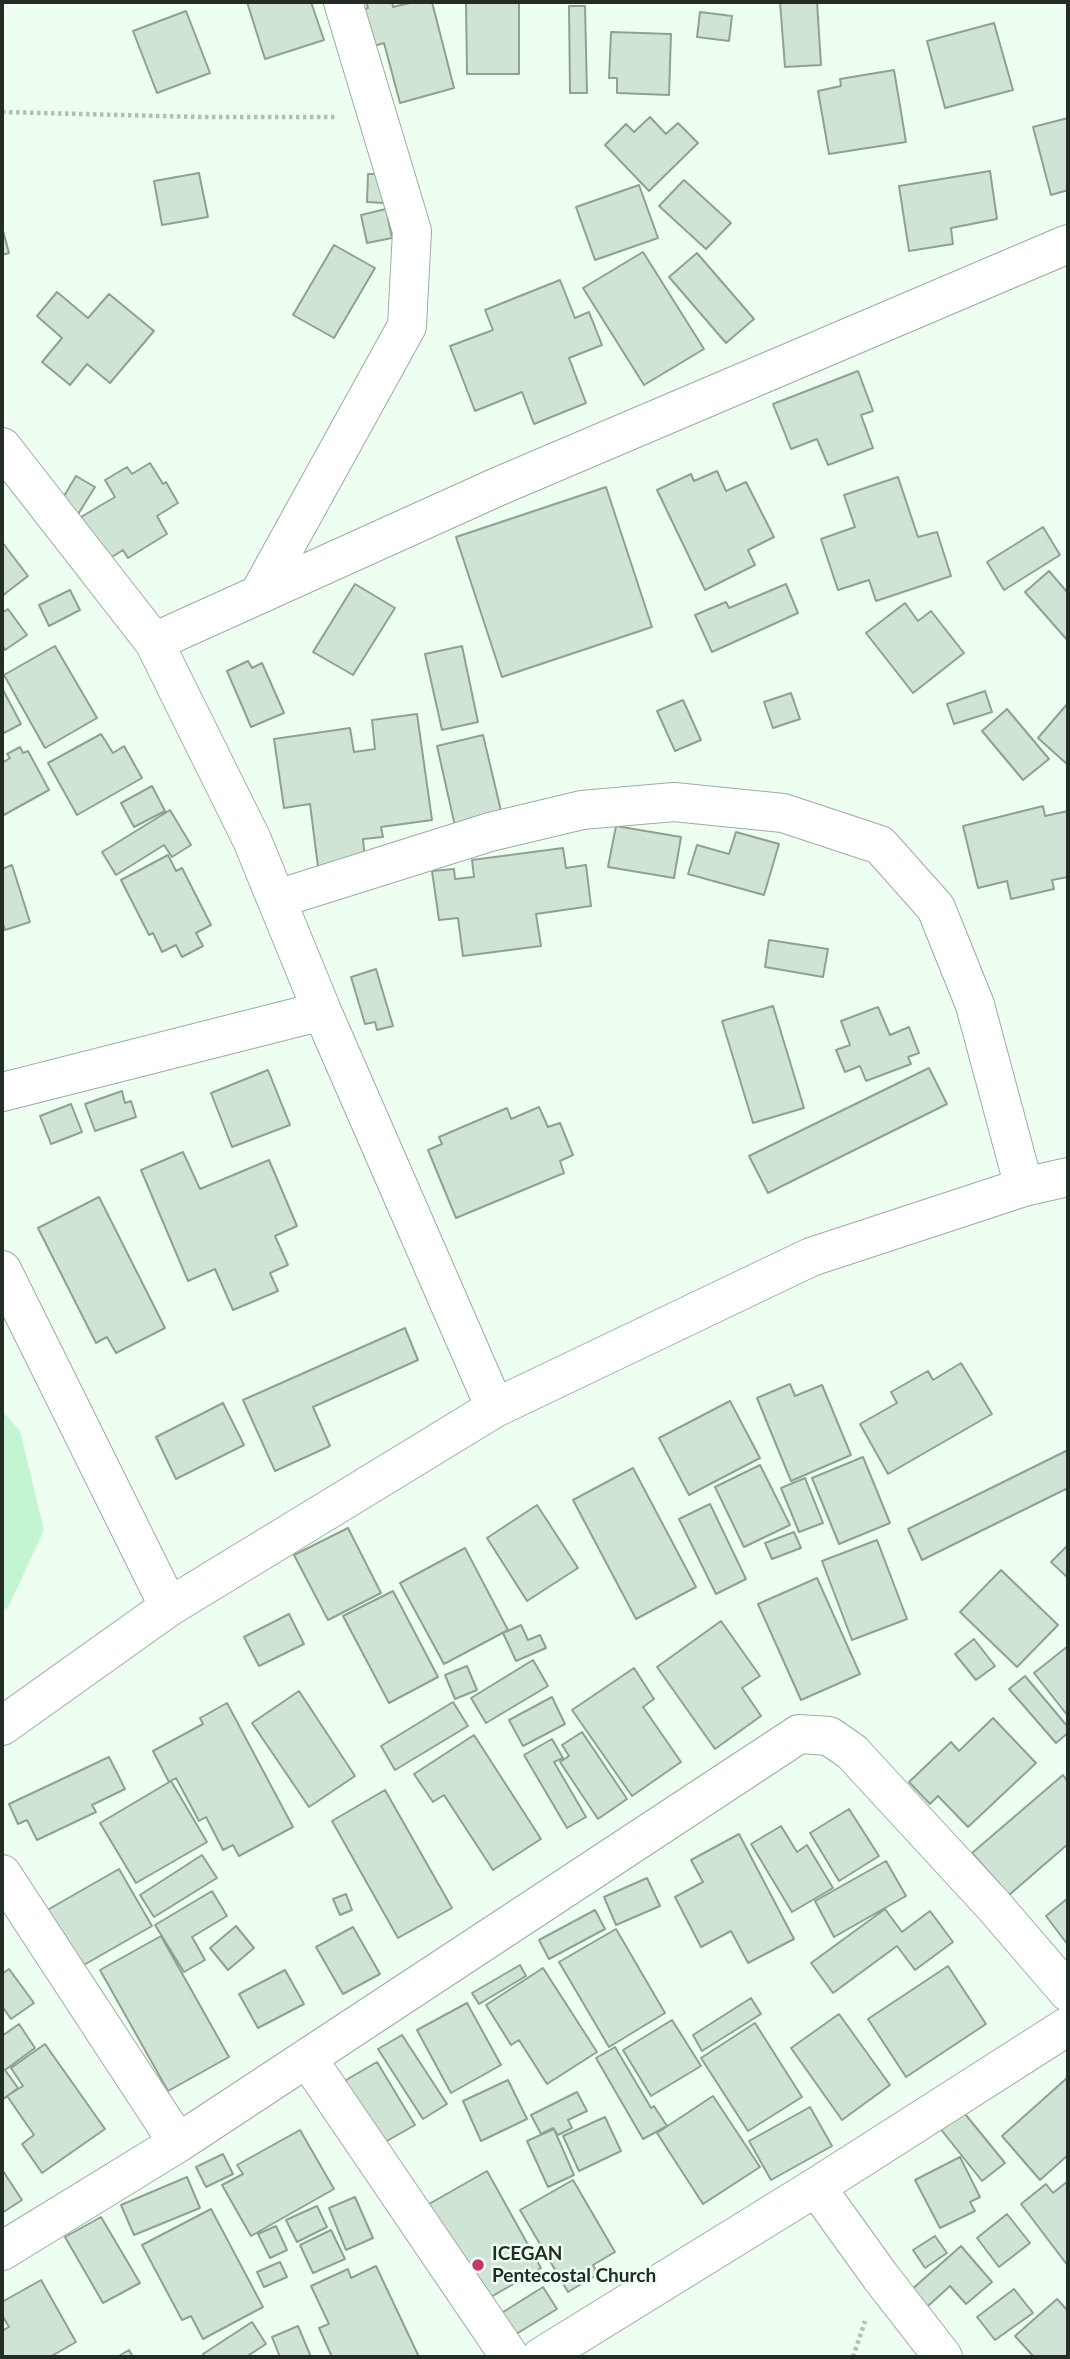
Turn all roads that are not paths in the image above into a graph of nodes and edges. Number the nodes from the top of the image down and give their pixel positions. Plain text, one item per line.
1 (343, 2) edge
2 (1068, 244) edge
3 (2, 447) edge
4 (259, 594) junction
5 (154, 642) junction
6 (277, 899) junction
7 (322, 1011) junction
8 (2, 1092) edge
9 (1068, 1177) edge
10 (1024, 1187) junction
11 (2, 1270) edge
12 (495, 1408) junction
13 (169, 1607) junction
14 (2, 1726) edge
15 (2, 1874) edge
16 (1068, 1992) edge
17 (1068, 2026) edge
18 (307, 2058) junction
19 (178, 2143) junction
20 (816, 2187) junction
21 (2, 2251) edge
22 (510, 2357) edge
23 (541, 2357) edge
24 (943, 2357) edge

1 - 4 street
2 - 4 street
3 - 5 street
4 - 5 street
5 - 6 street
6 - 7 street
6 - 10 street
7 - 8 street
7 - 12 street
9 - 10 street
10 - 12 street
11 - 13 street
12 - 13 street
13 - 14 street
15 - 19 street
16 - 18 street
17 - 20 street
18 - 19 street
18 - 22 street
19 - 21 street
20 - 23 street
20 - 24 street

